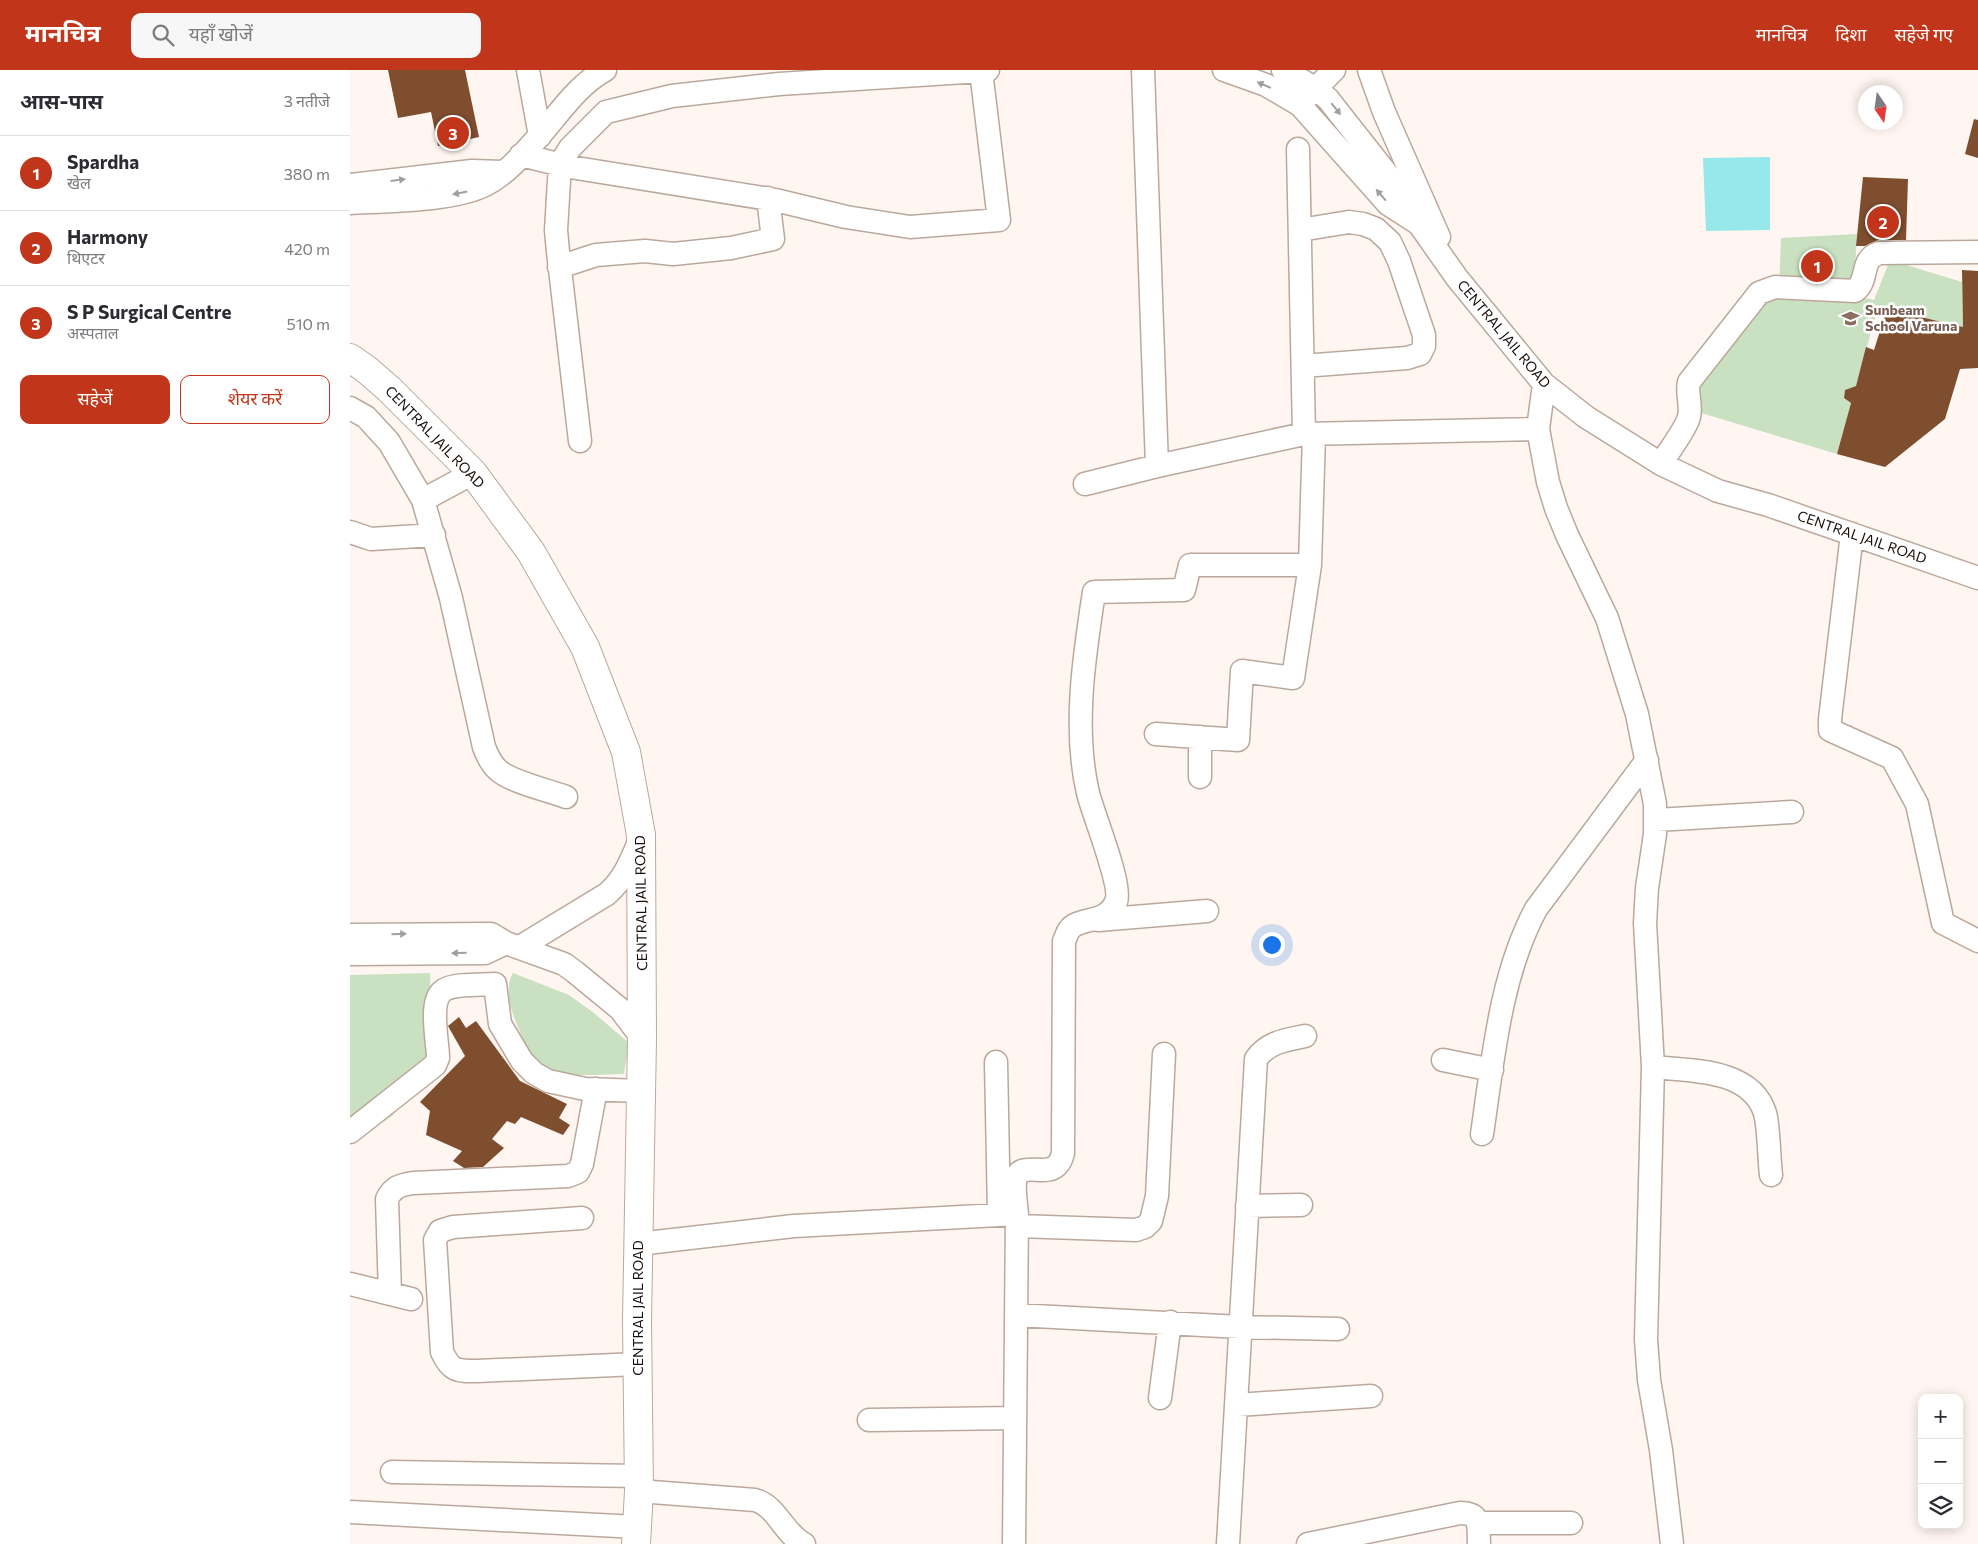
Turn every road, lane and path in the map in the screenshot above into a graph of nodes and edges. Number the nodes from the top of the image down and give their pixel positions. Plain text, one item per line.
1 (528, 70) edge
2 (605, 70) edge
3 (980, 70) edge
4 (988, 70) edge
5 (1144, 70) edge
6 (1224, 70) edge
7 (1283, 70) edge
8 (1334, 70) edge
9 (1369, 70) edge
10 (1315, 88) junction
11 (1300, 104) junction
12 (540, 136) junction
13 (1298, 149) dead end
14 (521, 155) junction
15 (560, 164) junction
16 (503, 172) junction
17 (350, 185) edge
18 (768, 198) junction
19 (350, 203) edge
20 (1419, 224) junction
21 (1300, 230) junction
22 (1978, 252) edge
23 (559, 267) junction
24 (1457, 278) junction
25 (350, 358) edge
26 (1303, 366) junction
27 (1544, 384) junction
28 (350, 408) edge
29 (1538, 429) junction
30 (1309, 434) junction
31 (580, 441) dead end
32 (1158, 466) junction
33 (1668, 467) junction
34 (473, 473) junction
35 (1085, 484) dead end
36 (423, 500) junction
37 (350, 532) edge
38 (1852, 534) junction
39 (434, 535) junction
40 (1310, 565) junction
41 (1978, 578) edge
42 (1156, 734) dead end
43 (1200, 737) junction
44 (1647, 760) junction
45 (1200, 777) dead end
46 (566, 797) dead end
47 (1792, 812) dead end
48 (1656, 820) junction
49 (641, 835) junction
50 (1207, 911) dead end
51 (1098, 920) junction
52 (350, 935) edge
53 (1978, 941) edge
54 (508, 945) junction
55 (350, 954) edge
56 (495, 984) junction
57 (1305, 1036) dead end
58 (642, 1038) junction
59 (1164, 1054) dead end
60 (1443, 1060) dead end
61 (996, 1062) dead end
62 (1653, 1067) junction
63 (1492, 1070) junction
64 (596, 1089) junction
65 (641, 1091) junction
66 (350, 1132) edge
67 (1482, 1134) dead end
68 (1771, 1175) dead end
69 (1247, 1206) junction
70 (1301, 1206) dead end
71 (582, 1218) dead end
72 (1011, 1218) junction
73 (638, 1244) junction
74 (350, 1284) edge
75 (1016, 1314) junction
76 (1170, 1322) junction
77 (1240, 1327) junction
78 (1338, 1329) dead end
79 (637, 1364) junction
80 (1371, 1396) dead end
81 (1160, 1398) dead end
82 (1237, 1405) junction
83 (1015, 1418) junction
84 (869, 1420) dead end
85 (392, 1472) dead end
86 (639, 1483) junction
87 (350, 1512) edge
88 (1572, 1523) dead end
89 (1478, 1534) edge
90 (636, 1535) edge
91 (804, 1544) edge
92 (1014, 1544) edge
93 (1228, 1544) edge
94 (1308, 1544) edge
95 (1672, 1544) edge

1 - 12 street
2 - 12 street
3 - 4 street
3 - 15 street
3 - 18 street
5 - 32 street
11 -> 6 street, CENTRAL JAIL ROAD
7 - 10 street
8 - 10 street
9 - 24 street
10 - 11 street
10 -> 20 street
20 -> 11 street, CENTRAL JAIL ROAD
12 - 14 street
13 - 21 street
14 - 15 street
14 - 16 street
15 - 18 street
15 - 23 street
17 -> 16 street
16 -> 19 street
18 - 23 street
20 - 24 street, CENTRAL JAIL ROAD
21 - 26 street
21 - 26 street
22 - 33 street
23 - 31 street
24 - 27 street, CENTRAL JAIL ROAD
25 - 34 main road, CENTRAL JAIL ROAD
26 - 30 street
27 - 29 street
27 - 33 street, CENTRAL JAIL ROAD
28 - 36 street
29 - 30 street
29 - 44 street
30 - 32 street
30 - 40 street
32 - 35 street
33 - 38 street, CENTRAL JAIL ROAD
34 - 36 street
34 - 49 main road, CENTRAL JAIL ROAD
36 - 39 street
37 - 39 street
38 - 41 street, CENTRAL JAIL ROAD
38 - 53 street
39 - 46 street
40 - 43 street
40 - 51 street
42 - 43 street
43 - 45 street
44 - 48 street
44 - 63 street
47 - 48 street
48 - 62 street
49 - 54 street
49 - 58 main road, CENTRAL JAIL ROAD
50 - 51 street
51 - 72 street
52 -> 54 street
54 -> 55 street
54 - 56 street
54 - 58 street
56 - 64 street
56 - 66 street
57 - 69 street
58 - 65 main road, CENTRAL JAIL ROAD
59 - 72 street
60 - 63 street
61 - 72 street
62 - 68 street
62 - 95 street
63 - 67 street
64 - 65 street
64 - 74 street
65 - 73 main road, CENTRAL JAIL ROAD
69 - 70 street
69 - 77 street
71 - 79 street
72 - 73 street
72 - 75 street
73 - 79 main road, CENTRAL JAIL ROAD
75 - 76 street
75 - 83 street
76 - 77 street
76 - 81 street
77 - 78 street
77 - 82 street
79 - 86 main road, CENTRAL JAIL ROAD
80 - 82 street
82 - 93 street
83 - 84 street
83 - 92 street
85 - 86 street
86 - 90 main road, CENTRAL JAIL ROAD
86 - 91 street
87 - 90 street
88 - 89 street
89 - 94 street

